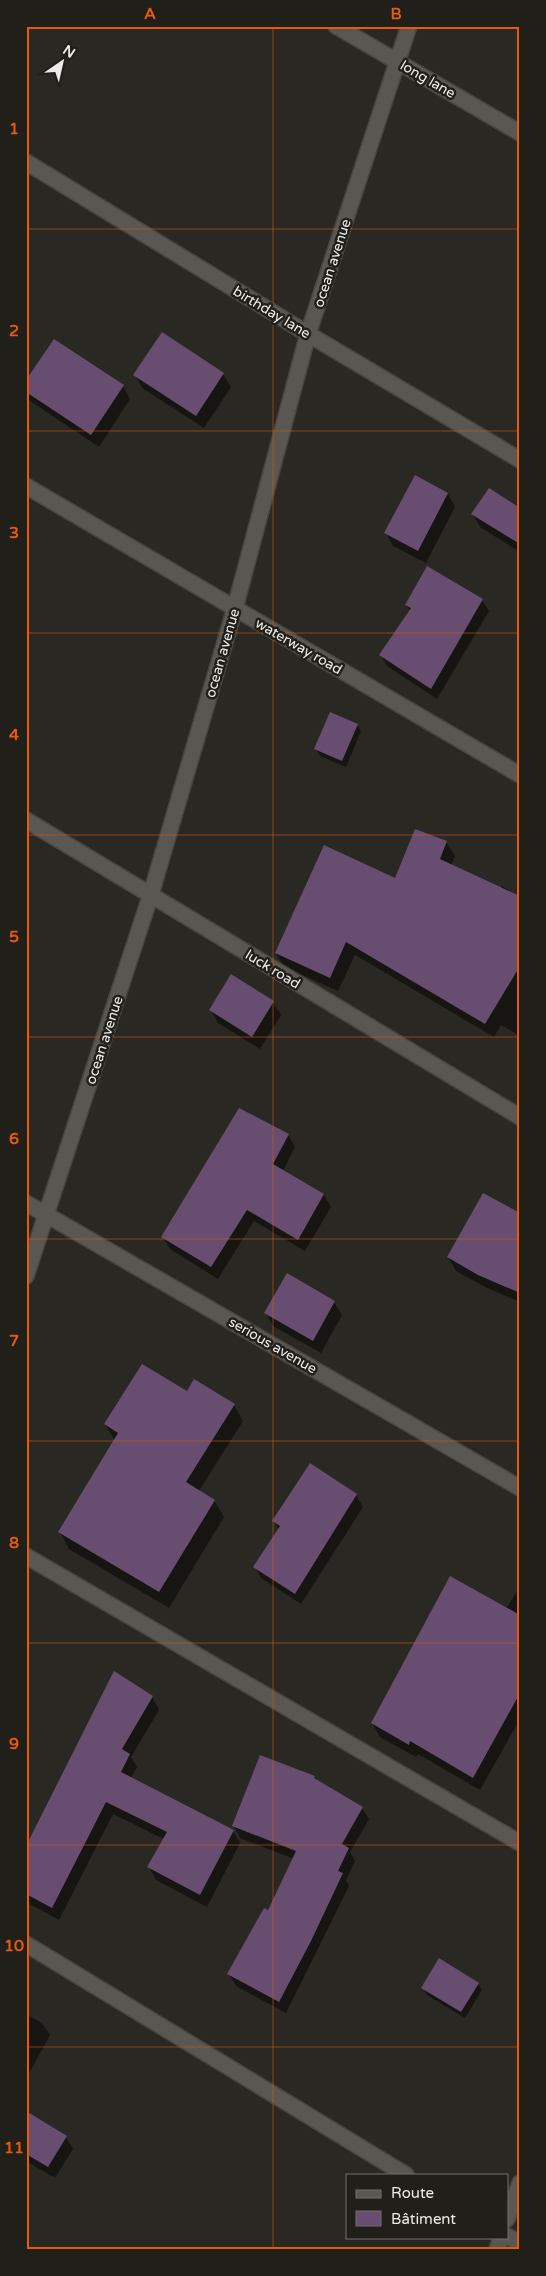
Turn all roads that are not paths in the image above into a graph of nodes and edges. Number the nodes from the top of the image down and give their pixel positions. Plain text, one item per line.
1 (336, 26) edge
2 (409, 26) edge
3 (398, 62) junction
4 (520, 132) edge
5 (26, 162) edge
6 (308, 334) junction
7 (520, 460) edge
8 (26, 486) edge
9 (235, 608) junction
10 (520, 775) edge
11 (26, 820) edge
12 (151, 894) junction
13 (520, 1117) edge
14 (26, 1202) edge
15 (47, 1215) junction
16 (26, 1276) edge
17 (520, 1488) edge
18 (26, 1556) edge
19 (520, 1843) edge
20 (26, 1944) edge
21 (404, 2174) edge
22 (520, 2183) edge
23 (508, 2216) edge
24 (508, 2237) edge
25 (501, 2238) edge
26 (520, 2243) edge
27 (497, 2250) edge

1 - 3 street, long lane
2 - 3 street, ocean avenue
3 - 4 street, long lane
3 - 6 street, ocean avenue
5 - 6 street, birthday lane
6 - 7 street, birthday lane
6 - 9 street, ocean avenue
8 - 9 street, waterway road
9 - 10 street, waterway road
9 - 12 street, ocean avenue
11 - 12 street, luck road
12 - 13 street, luck road
12 - 15 street, ocean avenue
14 - 15 street, serious avenue
15 - 16 street, ocean avenue
15 - 17 street, serious avenue
18 - 19 street
20 - 21 street
22 - 23 street
24 - 26 street
25 - 27 street

